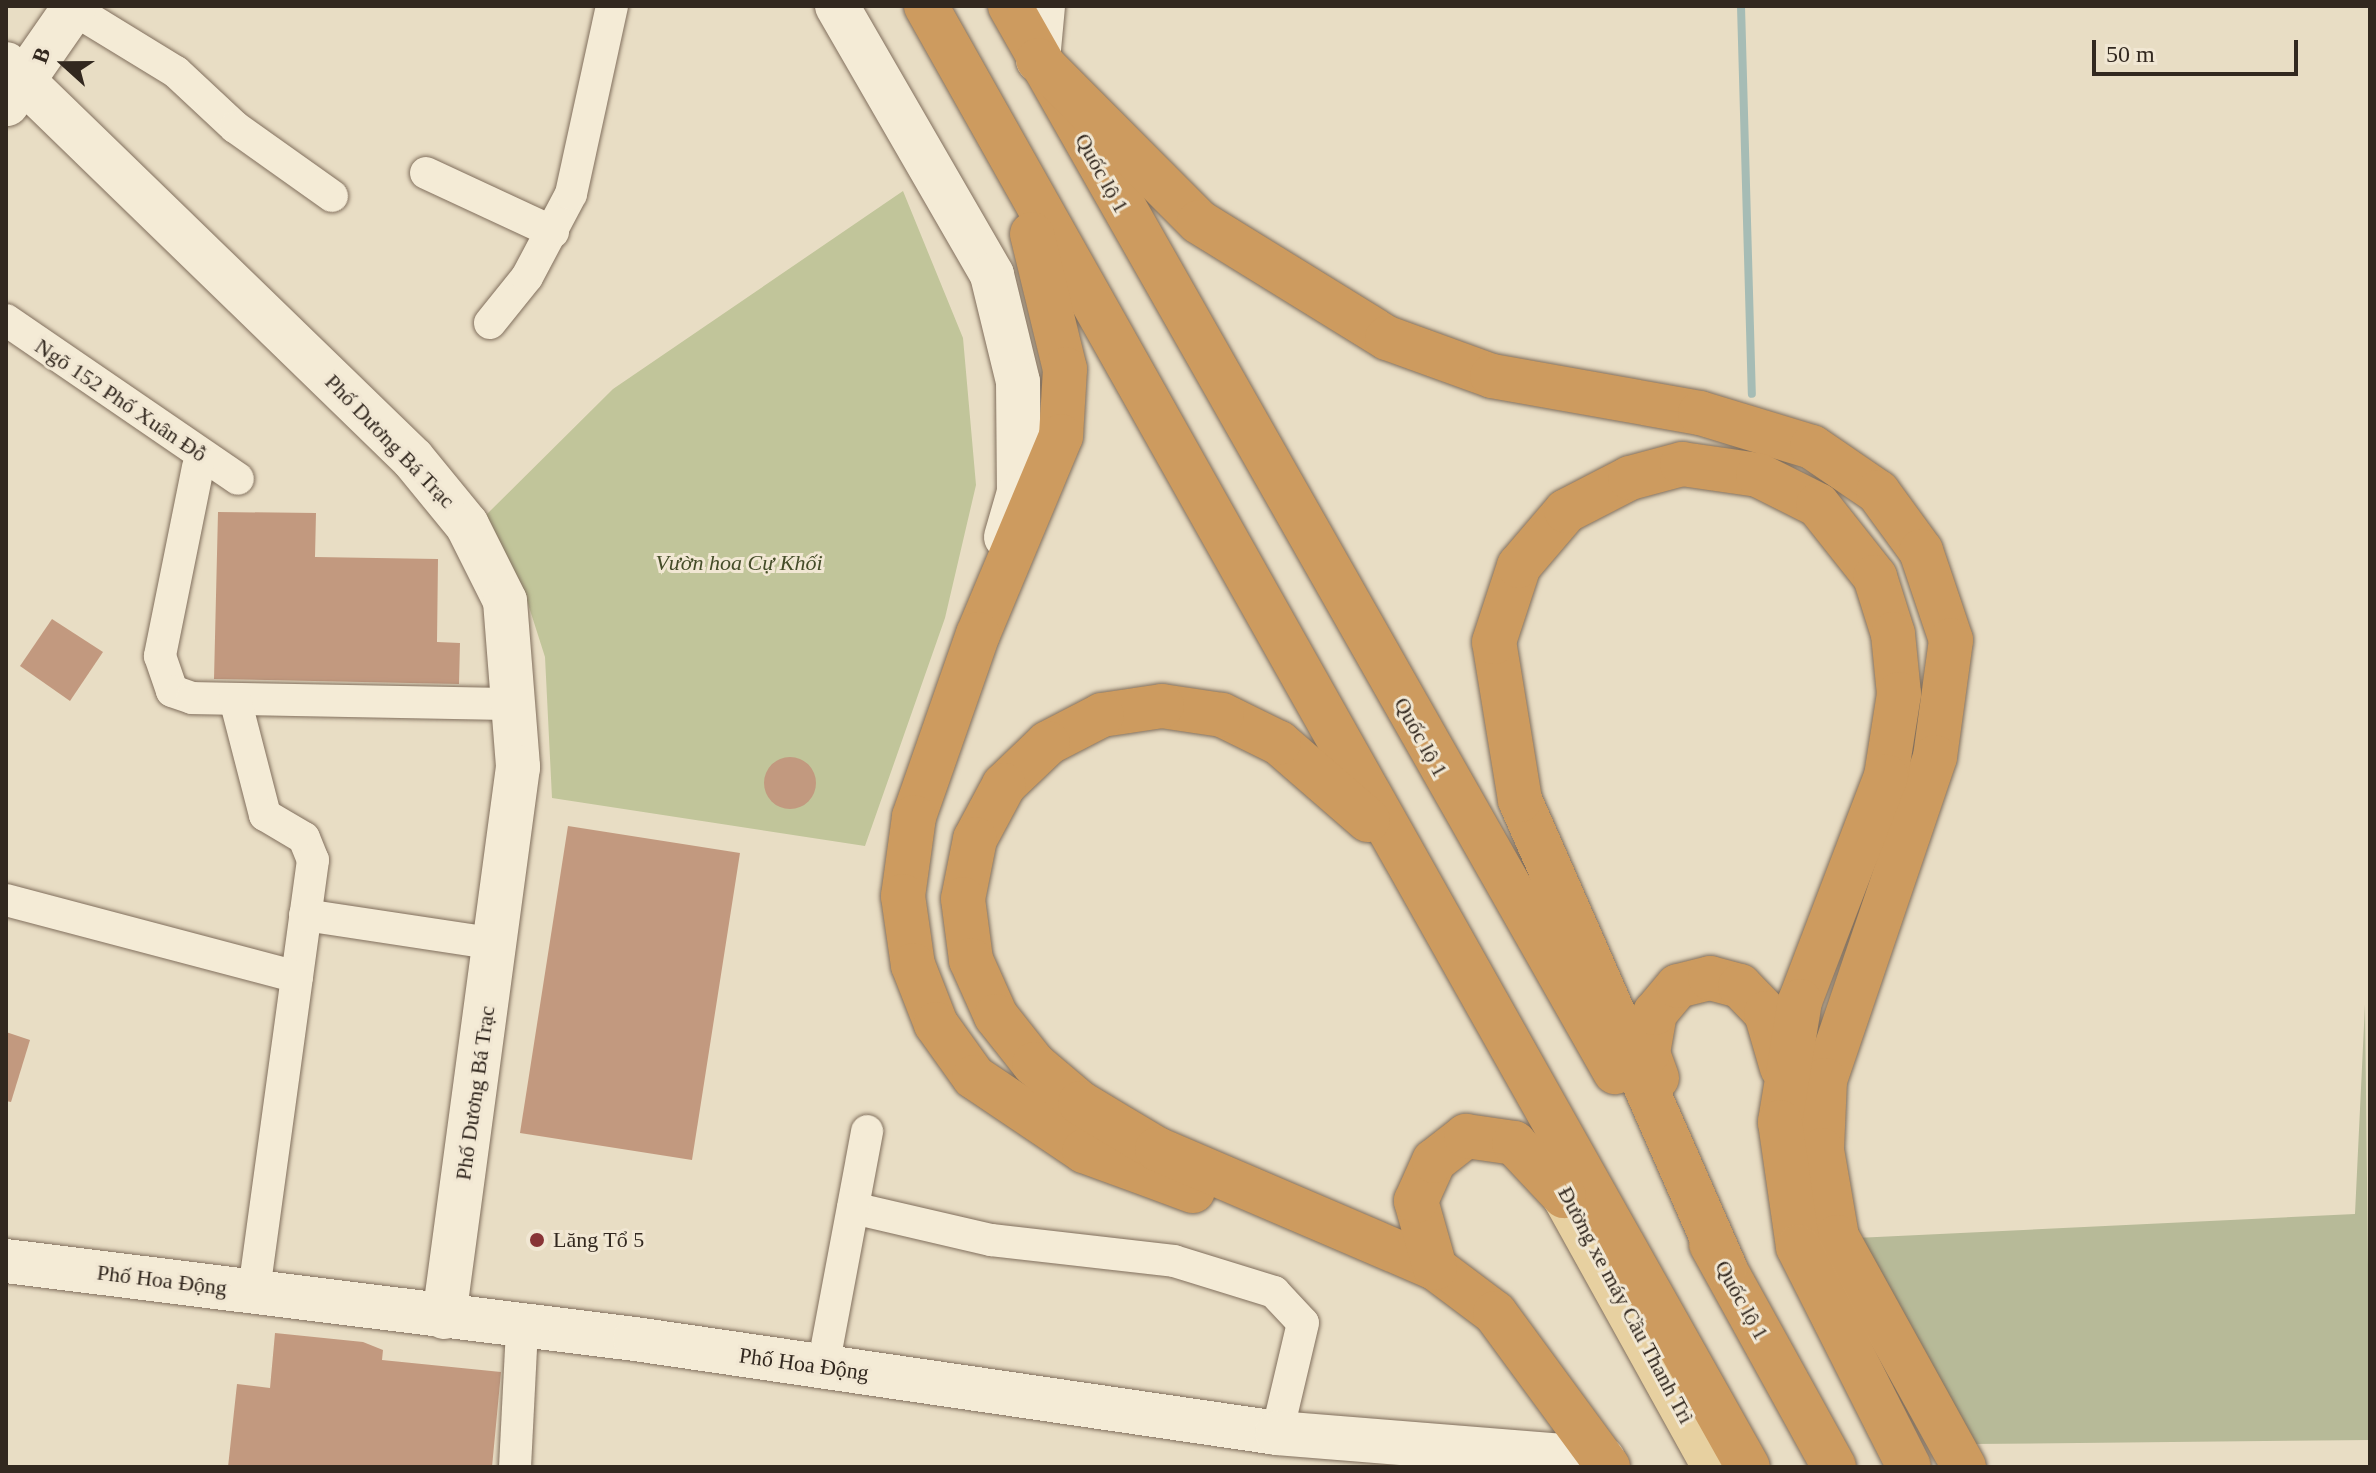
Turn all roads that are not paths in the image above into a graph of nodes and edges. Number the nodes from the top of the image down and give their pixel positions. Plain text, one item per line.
1 (612, 6) edge
2 (837, 6) edge
3 (926, 6) edge
4 (1010, 6) edge
5 (1043, 6) edge
6 (74, 8) edge
7 (1038, 60) junction
8 (12, 83) edge
9 (1003, 142) junction
10 (426, 173) dead end
11 (332, 196) dead end
12 (553, 232) junction
13 (6, 320) edge
14 (490, 323) dead end
15 (198, 467) dead end
16 (238, 479) dead end
17 (978, 634) junction
18 (235, 699) junction
19 (517, 704) junction
20 (1410, 863) junction
21 (6, 900) edge
22 (305, 915) junction
23 (496, 944) junction
24 (297, 977) junction
25 (1515, 1048) junction
26 (1784, 1075) junction
27 (867, 1131) dead end
28 (1564, 1196) junction
29 (853, 1208) junction
30 (1320, 1223) junction
31 (6, 1261) edge
32 (1435, 1268) junction
33 (1725, 1268) junction
34 (254, 1291) junction
35 (444, 1317) junction
36 (522, 1328) junction
37 (823, 1367) junction
38 (1277, 1433) junction
39 (1606, 1463) edge
40 (1834, 1465) edge
41 (515, 1467) edge
42 (1714, 1467) edge
43 (1748, 1467) edge
44 (1909, 1467) edge
45 (1964, 1467) edge

1 - 12 street
2 - 17 street
3 - 9 highway
4 - 7 highway, Quốc lộ 1
5 - 7 street
6 - 8 street
6 - 11 street
7 - 33 highway, Quốc lộ 1
7 - 45 highway
8 - 19 street, Phố Dương Bá Trạc
9 - 17 highway
9 - 20 highway
10 - 12 street
12 - 14 street
13 - 16 street, Ngõ 152 Phố Xuân Đỗ
15 - 18 street
17 - 30 highway
18 - 19 street
18 - 22 street
19 - 23 street, Phố Dương Bá Trạc
20 - 25 highway
20 - 30 highway
21 - 24 street
22 - 23 street
22 - 24 street
23 - 35 street, Phố Dương Bá Trạc
24 - 34 street
25 - 28 main road, Đường xe máy Cầu Thanh Trì
25 - 43 highway
26 - 33 highway
26 - 33 highway
26 - 44 highway
27 - 29 street
28 - 32 highway
28 - 42 main road, Đường xe máy Cầu Thanh Trì
29 - 37 street
29 - 38 street
30 - 32 highway
31 - 34 street, Phố Hoa Động
32 - 39 highway
33 - 40 highway, Quốc lộ 1
34 - 35 street, Phố Hoa Động
35 - 36 street, Phố Hoa Động
36 - 37 street, Phố Hoa Động
36 - 41 street
37 - 38 street, Phố Hoa Động
38 - 39 street, Phố Hoa Động

